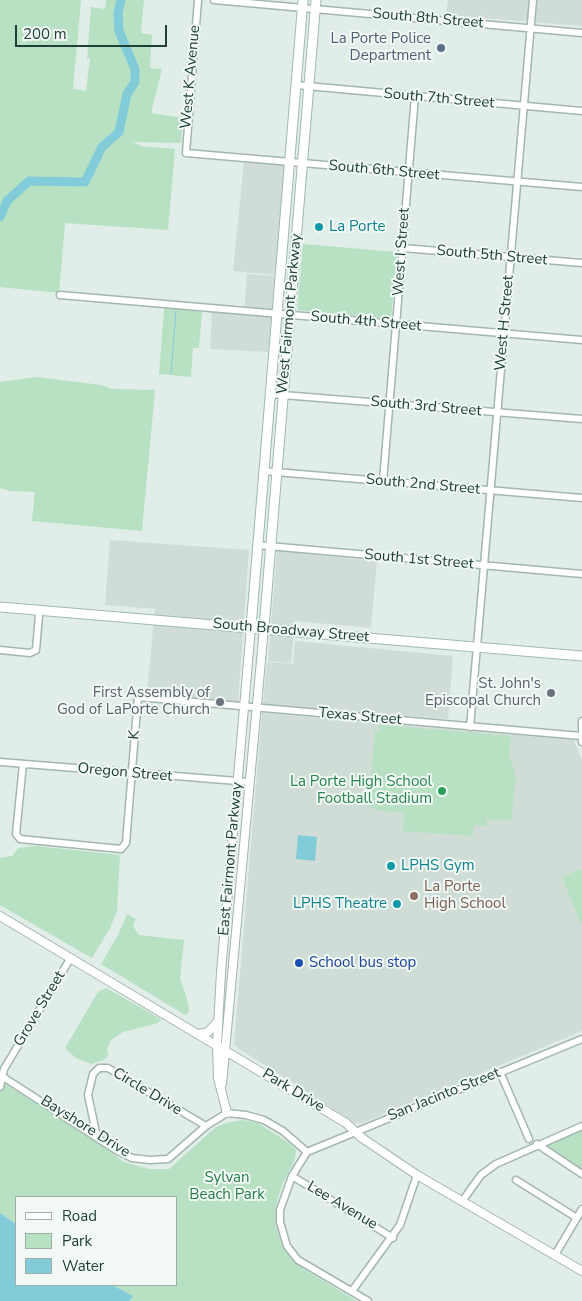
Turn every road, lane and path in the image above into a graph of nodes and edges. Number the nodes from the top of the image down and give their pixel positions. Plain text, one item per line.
1 (198, 0) edge
2 (214, 0) edge
3 (533, 0) edge
4 (303, 4) edge
5 (316, 4) edge
6 (530, 29) junction
7 (582, 33) edge
8 (296, 85) junction
9 (309, 86) junction
10 (414, 96) junction
11 (524, 106) junction
12 (582, 112) edge
13 (186, 153) joint
14 (290, 163) junction
15 (302, 163) junction
16 (408, 173) junction
17 (517, 182) junction
18 (582, 187) edge
19 (283, 238) junction
20 (296, 239) junction
21 (402, 248) junction
22 (511, 257) junction
23 (582, 263) edge
24 (60, 295) dead end
25 (277, 314) junction
26 (290, 315) junction
27 (396, 324) junction
28 (504, 334) junction
29 (582, 340) edge
30 (270, 394) junction
31 (283, 395) junction
32 (390, 404) junction
33 (497, 412) junction
34 (582, 419) edge
35 (264, 471) junction
36 (276, 472) junction
37 (382, 481) junction
38 (491, 491) junction
39 (582, 498) edge
40 (257, 545) junction
41 (270, 547) junction
42 (484, 566) junction
43 (582, 574) edge
44 (254, 584) junction
45 (267, 584) junction
46 (0, 607) edge
47 (37, 610) junction
48 (251, 627) junction
49 (264, 628) junction
50 (477, 646) junction
51 (0, 650) edge
52 (582, 656) edge
53 (138, 698) joint
54 (243, 708) junction
55 (257, 708) junction
56 (582, 721) edge
57 (470, 727) junction
58 (581, 739) edge
59 (0, 762) edge
60 (23, 764) junction
61 (132, 774) junction
62 (237, 782) junction
63 (250, 782) junction
64 (230, 866) junction
65 (244, 868) junction
66 (0, 916) edge
67 (70, 958) junction
68 (219, 1020) junction
69 (198, 1034) junction
70 (582, 1039) edge
71 (217, 1045) junction
72 (226, 1051) junction
73 (240, 1059) junction
74 (224, 1069) junction
75 (500, 1072) junction
76 (2, 1076) edge
77 (0, 1086) edge
78 (222, 1091) junction
79 (227, 1113) junction
80 (206, 1126) junction
81 (582, 1126) edge
82 (356, 1132) junction
83 (97, 1137) junction
84 (529, 1139) dead end
85 (537, 1144) junction
86 (307, 1152) junction
87 (582, 1174) edge
88 (417, 1175) junction
89 (292, 1176) junction
90 (516, 1180) dead end
91 (463, 1200) junction
92 (582, 1209) edge
93 (577, 1218) junction
94 (393, 1238) junction
95 (555, 1255) junction
96 (582, 1271) edge
97 (352, 1291) junction
98 (368, 1301) edge

1 - 13 street, West K Avenue
2 - 4 street, South 8th Street
3 - 6 street, West H Street
4 - 5 street, South 8th Street
4 - 8 main road, West Fairmont Parkway
5 - 6 street, South 8th Street
5 - 9 main road, West Fairmont Parkway
6 - 7 street, South 8th Street
6 - 11 street, West H Street
8 - 9 street, South 7th Street
8 - 14 main road, West Fairmont Parkway
9 - 10 street, South 7th Street
9 - 15 main road, West Fairmont Parkway
10 - 11 street, South 7th Street
10 - 16 street, West I Street
11 - 12 street, South 7th Street
11 - 17 street, West H Street
13 - 14 street, South 6th Street
14 - 15 street, South 6th Street
14 - 19 main road, West Fairmont Parkway
15 - 16 street, South 6th Street
15 - 20 main road, West Fairmont Parkway
16 - 17 street, South 6th Street
16 - 21 street, West I Street
17 - 18 street, South 6th Street
17 - 22 street, West H Street
19 - 20 main road
19 - 25 main road, West Fairmont Parkway
20 - 26 main road, West Fairmont Parkway
21 - 22 street, South 5th Street
21 - 27 street, West I Street
22 - 23 street, South 5th Street
22 - 28 street, West H Street
24 - 25 street, South 4th Street
25 - 26 street, South 4th Street
25 - 30 main road, West Fairmont Parkway
26 - 27 street, South 4th Street
26 - 31 main road, West Fairmont Parkway
27 - 28 street, South 4th Street
27 - 32 street, West I Street
28 - 29 street, South 4th Street
28 - 33 street, West H Street
30 - 31 street, South 3rd Street
30 - 35 main road, West Fairmont Parkway
31 - 32 street, South 3rd Street
31 - 36 main road, West Fairmont Parkway
32 - 33 street, South 3rd Street
32 - 37 street, West I Street
33 - 34 street, South 3rd Street
33 - 38 street, West H Street
35 - 36 street, South 2nd Street
35 - 40 main road, West Fairmont Parkway
36 - 37 street, South 2nd Street
36 - 41 main road, West Fairmont Parkway
37 - 38 street, South 2nd Street
38 - 39 street, South 2nd Street
38 - 42 street, West H Street
40 - 41 street, South 1st Street
40 - 44 main road, West Fairmont Parkway
41 - 42 street, South 1st Street
41 - 45 main road, West Fairmont Parkway
42 - 43 street, South 1st Street
42 - 50 street, West H Street
44 - 45 main road
44 - 48 main road, West Fairmont Parkway
45 - 49 main road, West Fairmont Parkway
46 - 47 main road, South Broadway Street
47 - 48 main road, South Broadway Street
47 - 51 street
48 - 49 main road, South Broadway Street
48 - 54 street, East Fairmont Parkway
49 - 50 main road, South Broadway Street
49 - 55 street, East Fairmont Parkway
50 - 52 main road, South Broadway Street
50 - 57 street, West H Street
53 - 54 street, Texas Street
53 - 61 street, K
54 - 55 street, Texas Street
54 - 62 street, East Fairmont Parkway
55 - 57 street, Texas Street
55 - 63 street, East Fairmont Parkway
56 - 58 street
57 - 58 street, Texas Street
59 - 60 street, Oregon Street
60 - 61 street, Oregon Street
60 - 61 street
61 - 62 street, Oregon Street
62 - 63 street, Oregon Street
62 - 64 street, East Fairmont Parkway
63 - 65 street, East Fairmont Parkway
64 - 65 street
64 - 68 street, East Fairmont Parkway
65 - 72 street, East Fairmont Parkway
66 - 67 street, Park Drive
67 - 69 street, Park Drive
67 - 76 street, Grove Street
68 - 69 street
68 - 71 street, East Fairmont Parkway
69 - 71 street, Park Drive
70 - 75 street, San Jacinto Street
71 - 72 street, Park Drive
71 - 78 street, East Fairmont Parkway
72 - 73 street, Park Drive
72 - 74 street, East Fairmont Parkway
73 - 74 street
73 - 82 street, Park Drive
74 - 78 street, East Fairmont Parkway
75 - 82 street, San Jacinto Street
75 - 84 street
76 - 77 street, Grove Street
76 - 83 street, Bayshore Drive
78 - 79 street, East Fairmont Parkway
79 - 80 street, Bayshore Drive
79 - 86 street
80 - 83 street, Bayshore Drive
80 - 83 street, Circle Drive
81 - 85 street
82 - 86 street, San Jacinto Street
82 - 88 street, Park Drive
85 - 87 street
85 - 91 street
86 - 89 street
88 - 91 street, Park Drive
88 - 94 street
89 - 94 street, Lee Avenue
89 - 97 street
90 - 93 street
91 - 95 street, Park Drive
92 - 93 street
93 - 95 street
94 - 97 street
95 - 96 street, Park Drive
97 - 98 street

